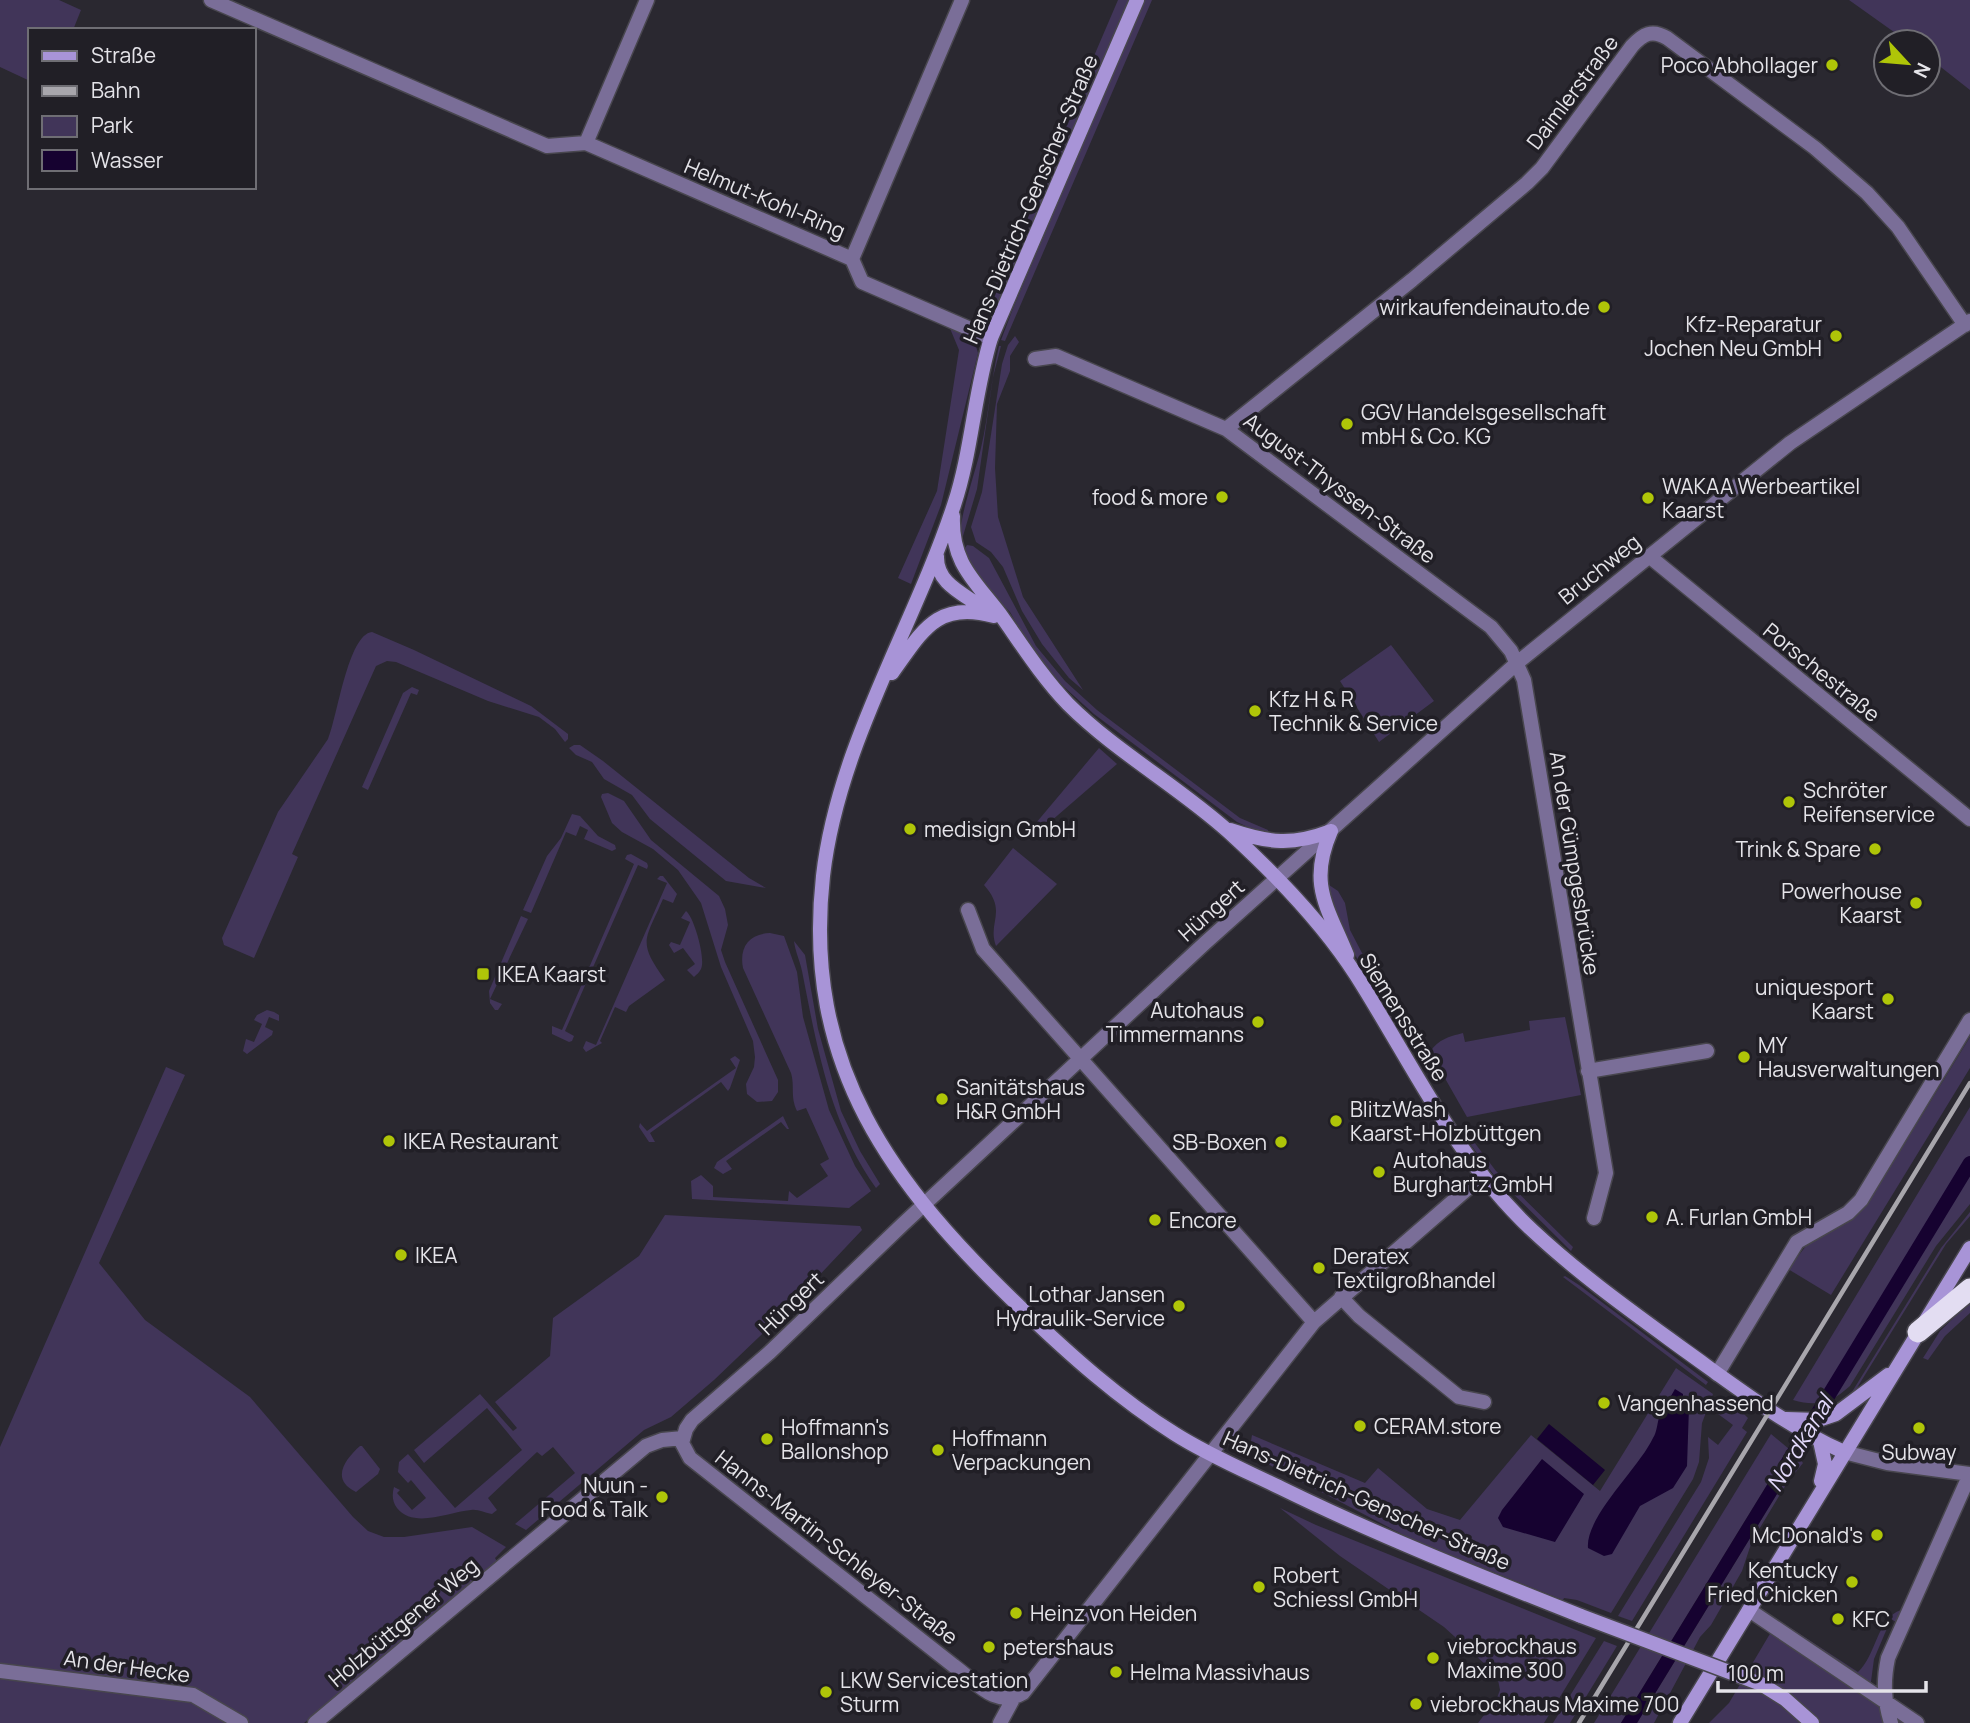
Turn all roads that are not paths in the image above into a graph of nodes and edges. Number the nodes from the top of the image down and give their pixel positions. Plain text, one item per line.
1 (211, 0) edge
2 (647, 0) edge
3 (962, 0) edge
4 (1137, 0) edge
5 (586, 143) junction
6 (852, 259) junction
7 (1967, 323) edge
8 (991, 338) junction
9 (1035, 359) dead end
10 (1226, 429) junction
11 (955, 503) junction
12 (937, 551) junction
13 (1649, 556) junction
14 (994, 612) junction
15 (1517, 663) junction
16 (877, 695) junction
17 (1970, 819) edge
18 (1225, 829) junction
19 (1331, 831) junction
20 (1278, 879) junction
21 (968, 910) dead end
22 (1354, 972) junction
23 (1970, 1020) edge
24 (1707, 1051) dead end
25 (1081, 1059) junction
26 (1588, 1071) junction
27 (1482, 1176) junction
28 (923, 1206) junction
29 (1594, 1218) dead end
30 (1970, 1248) edge
31 (1970, 1289) edge
32 (1341, 1297) junction
33 (1314, 1322) junction
34 (1918, 1332) junction
35 (1896, 1368) junction
36 (1717, 1374) junction
37 (1484, 1402) dead end
38 (1784, 1419) junction
39 (682, 1438) junction
40 (1820, 1441) junction
41 (1844, 1452) junction
42 (1211, 1454) junction
43 (1970, 1474) edge
44 (1819, 1493) junction
45 (1749, 1610) junction
46 (0, 1671) edge
47 (1013, 1699) junction
48 (1885, 1701) junction
49 (241, 1723) edge
50 (315, 1723) edge
51 (1000, 1723) edge
52 (1680, 1723) edge
53 (1812, 1723) edge
54 (1891, 1723) edge
55 (1916, 1723) edge

1 - 5 street
2 - 5 street
3 - 6 street, Helmut-Kohl-Ring
4 - 8 street, Hans-Dietrich-Genscher-Straße
5 - 6 street, Helmut-Kohl-Ring
6 - 8 street
7 - 10 street, Daimlerstraße
7 - 13 street, Bruchweg
8 - 11 street, Hans-Dietrich-Genscher-Straße
9 - 10 street, August-Thyssen-Straße
10 - 15 street, August-Thyssen-Straße
11 - 12 street, Hans-Dietrich-Genscher-Straße
11 - 14 street, Siemensstraße
12 - 14 street, Siemensstraße
12 - 16 street, Hans-Dietrich-Genscher-Straße
13 - 15 street, Bruchweg
13 - 17 street, Porschestraße
14 - 16 street, Hans-Dietrich-Genscher-Straße
14 - 18 street, Siemensstraße
15 - 19 street, Bruchweg
15 - 26 street, An der Gümpgesbrücke
16 - 28 street, Hans-Dietrich-Genscher-Straße
18 - 19 street
18 - 20 street, Siemensstraße
19 - 20 street, Bruchweg
19 - 22 street
20 - 22 street, Siemensstraße
20 - 25 street, Hüngert
21 - 25 street
22 - 27 street, Siemensstraße
23 - 36 street
24 - 26 street
25 - 28 street, Hüngert
25 - 33 street
26 - 29 street, An der Gümpgesbrücke
27 - 32 street
27 - 36 street, Siemensstraße
28 - 39 street, Hüngert
28 - 42 street, Hans-Dietrich-Genscher-Straße
30 - 34 street
31 - 34 highway
32 - 33 street
32 - 37 street
33 - 42 street
34 - 35 street
35 - 38 street
35 - 41 street
36 - 38 street, Siemensstraße
38 - 40 street, Siemensstraße
39 - 47 street, Hanns-Martin-Schleyer-Straße
39 - 50 street, Holzbüttgener Weg
40 - 41 street, Siemensstraße
40 - 44 street
41 - 43 street
41 - 44 street
42 - 47 street
42 - 53 street, Hans-Dietrich-Genscher-Straße, bridge
43 - 48 street
44 - 45 street
45 - 48 street
45 - 52 street
46 - 49 street, An der Hecke
47 - 51 street
48 - 54 street
48 - 55 street

